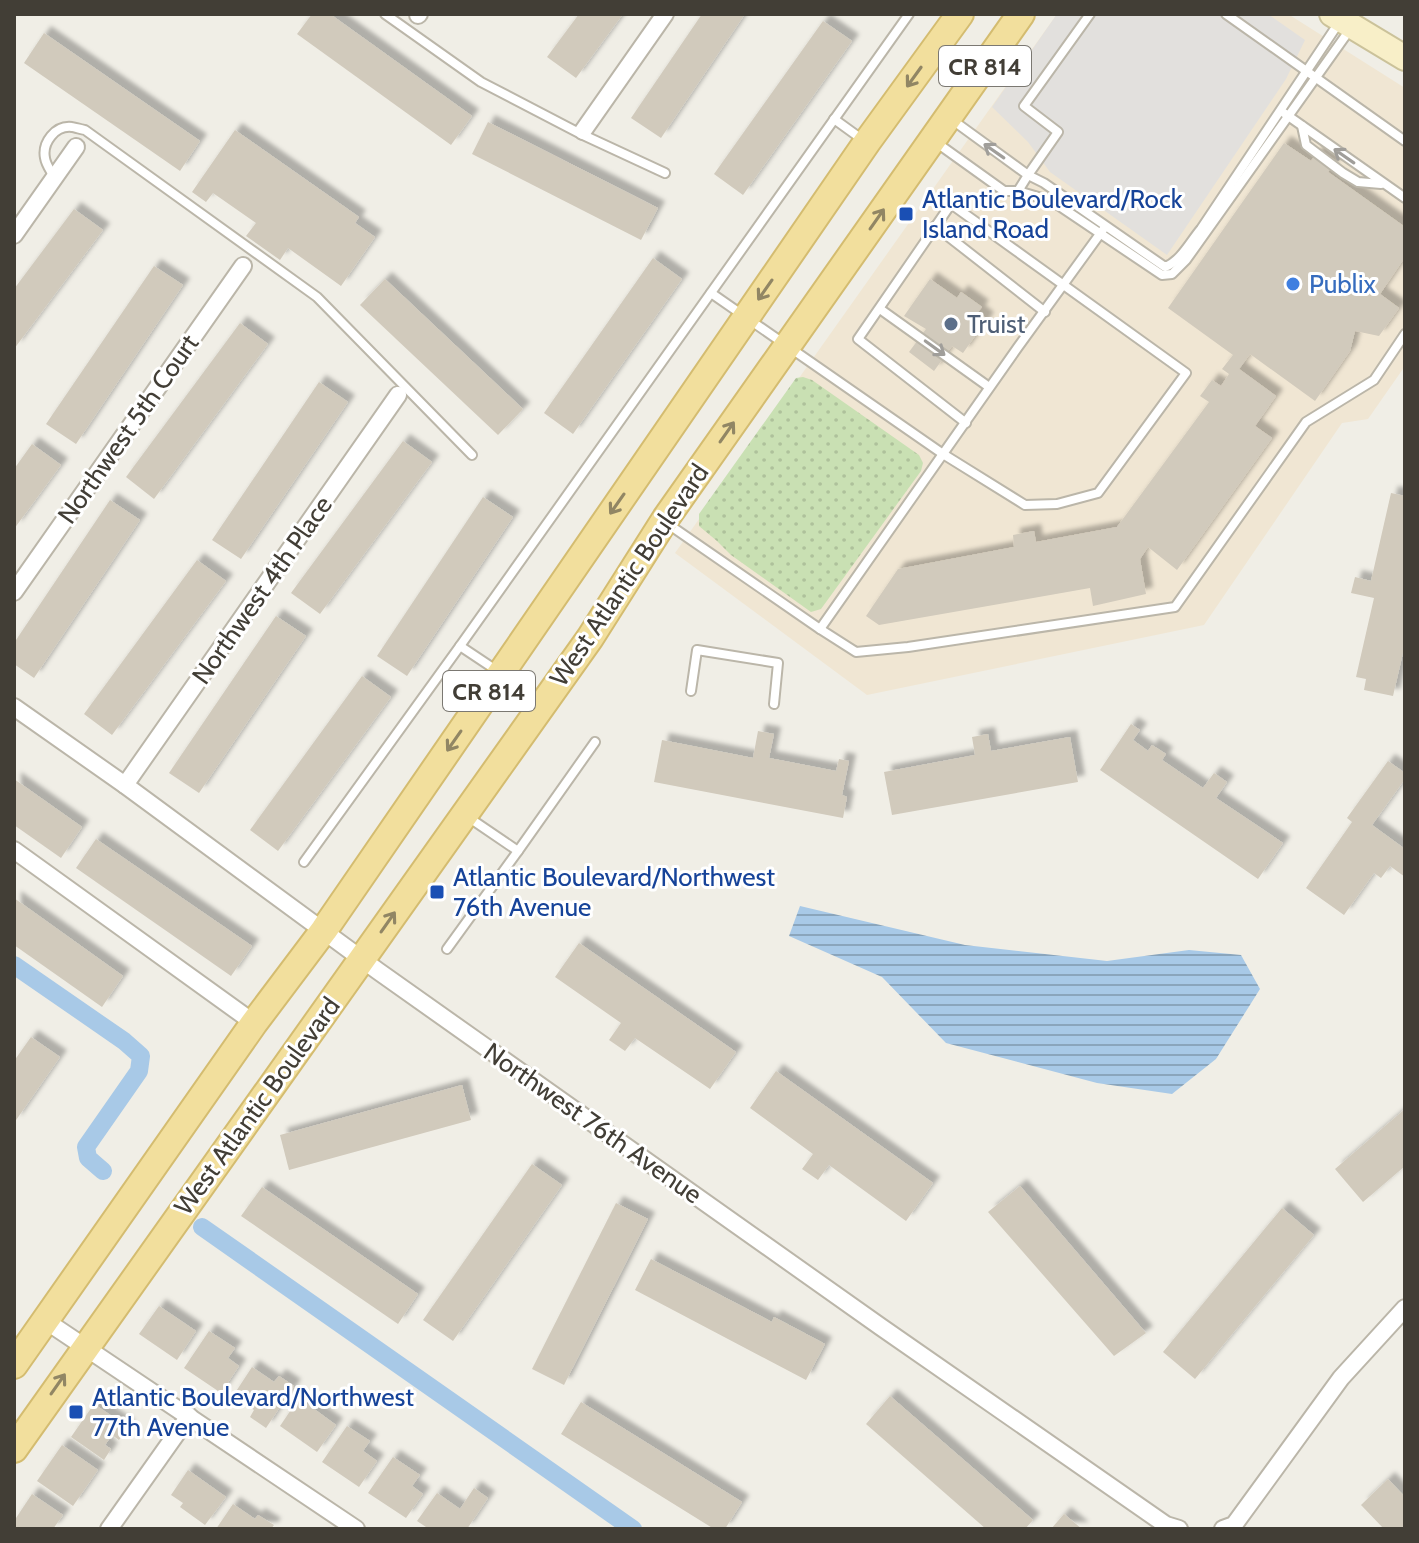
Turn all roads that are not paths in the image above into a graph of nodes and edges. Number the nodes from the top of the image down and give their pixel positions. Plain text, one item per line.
1 (385, 14) edge
2 (418, 14) edge
3 (665, 14) edge
4 (909, 14) edge
5 (960, 14) edge
6 (1021, 14) edge
7 (1090, 14) edge
8 (1226, 14) edge
9 (1342, 20) edge
10 (407, 30) junction
11 (1405, 58) edge
12 (1284, 113) dead end
13 (949, 118) junction
14 (834, 119) junction
15 (1302, 126) junction
16 (582, 133) junction
17 (933, 140) junction
18 (1405, 141) edge
19 (867, 142) junction
20 (76, 147) dead end
21 (665, 173) dead end
22 (1028, 175) junction
23 (54, 178) junction
24 (1386, 185) junction
25 (1018, 191) junction
26 (1405, 198) edge
27 (935, 226) junction
28 (1105, 227) junction
29 (14, 235) edge
30 (250, 249) junction
31 (243, 266) joint
32 (1064, 286) junction
33 (711, 293) junction
34 (880, 309) junction
35 (1045, 312) junction
36 (746, 318) junction
37 (1405, 334) edge
38 (787, 346) junction
39 (989, 387) junction
40 (401, 390) junction
41 (966, 423) junction
42 (943, 454) junction
43 (472, 455) dead end
44 (664, 521) dead end
45 (14, 592) edge
46 (820, 629) junction
47 (460, 646) junction
48 (500, 673) junction
49 (691, 691) dead end
50 (774, 704) dead end
51 (14, 707) edge
52 (595, 742) dead end
53 (125, 785) junction
54 (464, 814) junction
55 (14, 850) edge
56 (518, 851) junction
57 (304, 862) dead end
58 (324, 930) junction
59 (447, 949) dead end
60 (362, 959) junction
61 (254, 1023) junction
62 (1405, 1308) edge
63 (46, 1321) junction
64 (84, 1348) junction
65 (14, 1365) edge
66 (189, 1416) junction
67 (14, 1449) edge
68 (109, 1529) edge
69 (356, 1529) edge
70 (1179, 1529) edge
71 (1223, 1529) edge

1 - 10 lane
2 - 10 lane
3 - 16 street
4 - 14 lane
5 -> 19 main road, West Atlantic Boulevard / CR 814
6 - 13 main road, West Atlantic Boulevard / CR 814
7 - 22 lane
8 - 18 lane
9 - 11 main road
9 - 25 lane
9 - 28 lane
10 - 16 lane
12 - 15 lane
13 - 17 main road, West Atlantic Boulevard / CR 814
22 -> 13 lane
14 - 19 lane
14 - 33 lane
24 -> 15 lane
15 - 24 lane
16 - 21 lane
17 - 25 lane
38 -> 17 main road, West Atlantic Boulevard / CR 814
19 -> 36 main road, West Atlantic Boulevard / CR 814
20 - 23 street
22 - 25 lane
22 - 28 lane
23 - 29 street
23 - 30 lane
24 - 26 lane
27 - 32 lane
27 - 34 lane
27 - 35 lane
28 - 32 lane
30 - 31 lane
30 - 40 lane
31 - 45 street, Northwest 5th Court
32 - 35 lane
32 - 42 lane
33 - 36 lane
33 - 47 lane
34 -> 39 lane
34 - 41 lane
35 - 39 lane
36 - 38 lane
36 -> 48 main road, West Atlantic Boulevard / CR 814
37 - 46 lane
38 - 42 lane
54 -> 38 main road, West Atlantic Boulevard / CR 814
39 - 41 lane
40 - 43 lane
40 - 53 street, Northwest 4th Place
41 - 42 lane
42 - 46 lane
44 - 46 lane
47 - 48 lane
47 - 57 lane
48 -> 58 main road, West Atlantic Boulevard / CR 814
49 - 50 lane
51 - 53 street, Northwest 76th Avenue
52 - 56 lane
53 - 58 street, Northwest 76th Avenue
54 - 56 lane
60 -> 54 main road, West Atlantic Boulevard / CR 814
55 - 61 street
56 - 59 lane
58 - 60 street, Northwest 76th Avenue
58 - 61 main road, West Atlantic Boulevard / CR 814
60 - 64 main road, West Atlantic Boulevard / CR 814
60 - 70 street, Northwest 76th Avenue
61 - 63 main road, West Atlantic Boulevard / CR 814
62 - 71 street
63 - 64 street
63 - 65 main road, West Atlantic Boulevard / CR 814
64 - 66 street
67 -> 64 main road, West Atlantic Boulevard / CR 814
66 - 68 street
66 - 69 street

